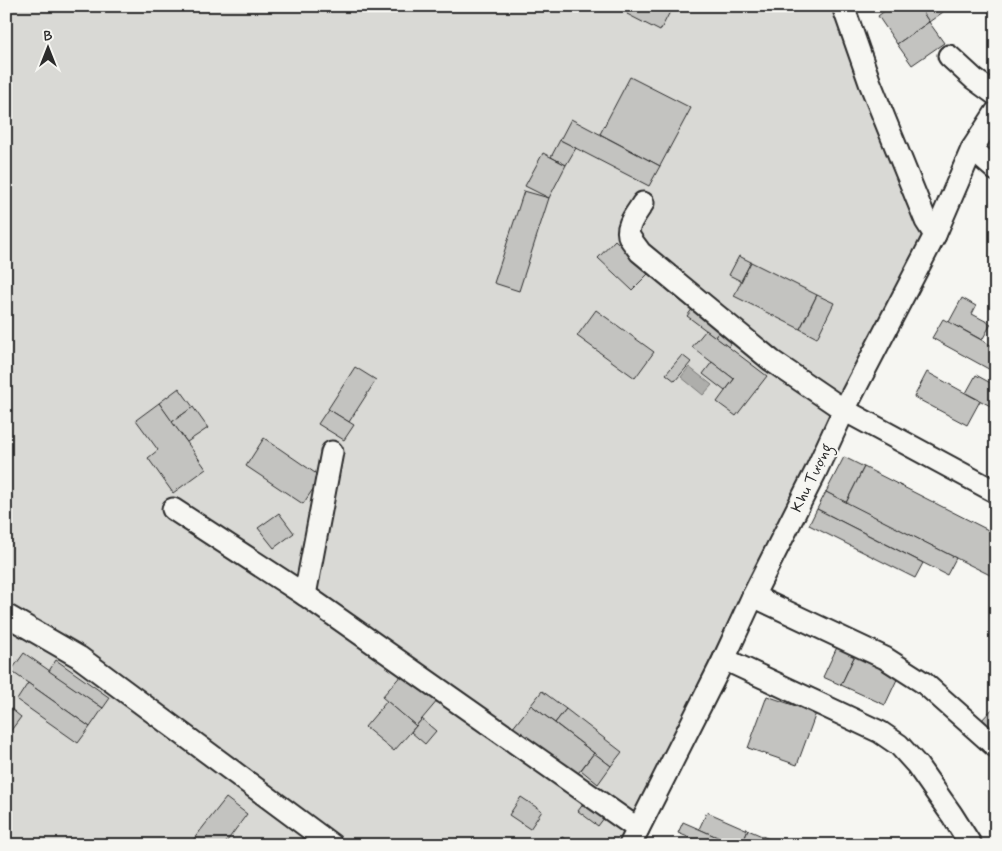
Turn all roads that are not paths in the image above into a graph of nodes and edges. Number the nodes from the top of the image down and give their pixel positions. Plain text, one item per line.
1 (843, 6) edge
2 (949, 56) dead end
3 (996, 95) edge
4 (996, 112) edge
5 (972, 149) junction
6 (996, 170) edge
7 (643, 204) dead end
8 (935, 234) junction
9 (844, 410) junction
10 (332, 452) dead end
11 (996, 492) edge
12 (173, 508) dead end
13 (306, 595) junction
14 (753, 596) junction
15 (6, 614) edge
16 (724, 659) junction
17 (996, 747) edge
18 (634, 837) edge
19 (332, 845) edge
20 (971, 845) edge

1 - 8 street
2 - 3 street
4 - 5 street, Khu Tượng
5 - 6 street
5 - 8 street, Khu Tượng
7 - 9 street
8 - 9 street, Khu Tượng
9 - 11 street
9 - 14 street, Khu Tượng
10 - 13 street
12 - 13 street
13 - 18 street
14 - 16 street, Khu Tượng
14 - 17 street
15 - 19 street
16 - 18 street, Khu Tượng
16 - 20 street

